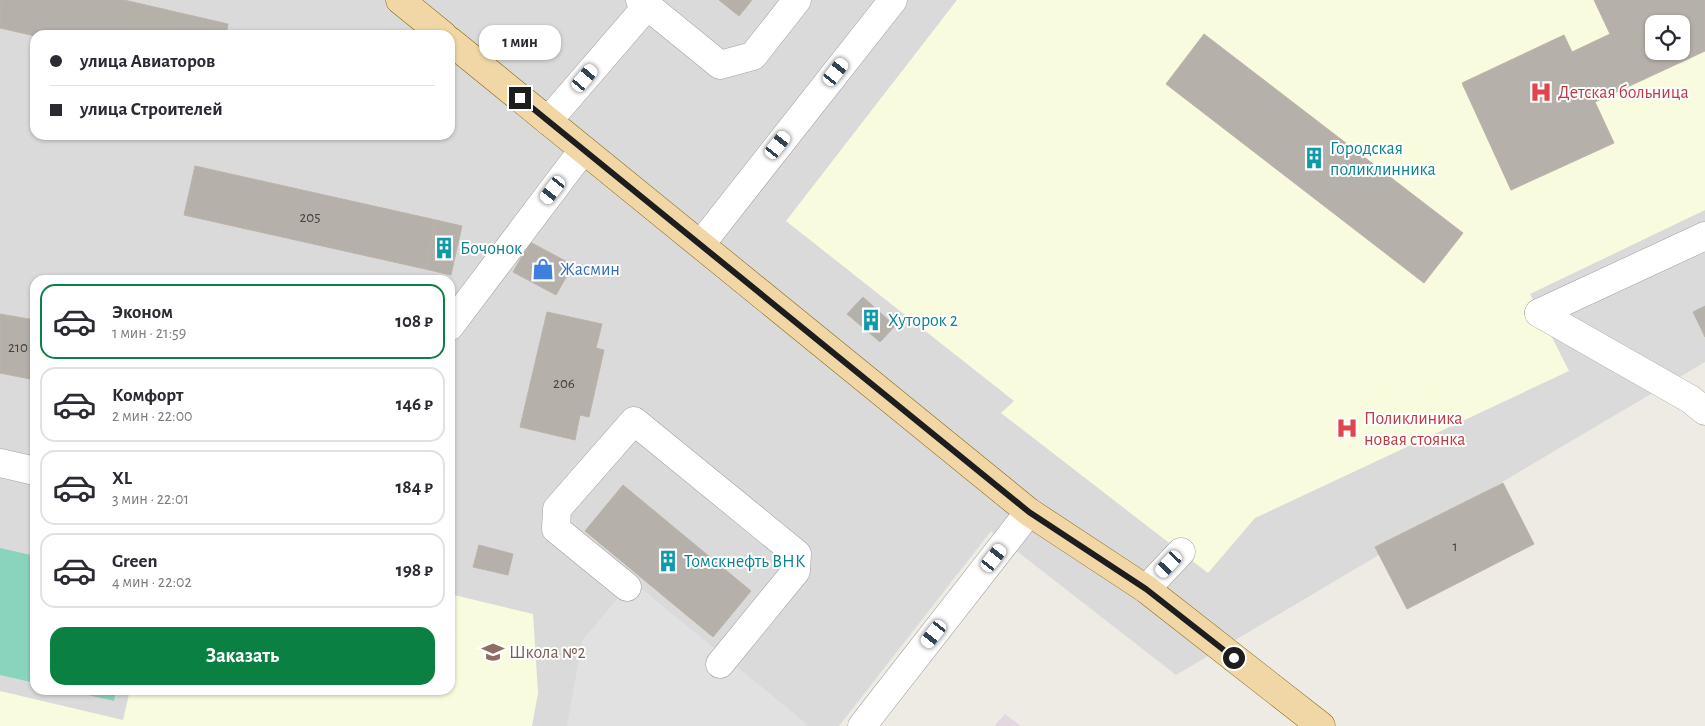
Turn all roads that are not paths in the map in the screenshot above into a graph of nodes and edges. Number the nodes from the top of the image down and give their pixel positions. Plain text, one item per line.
1 (400, 0) edge
2 (797, 0) edge
3 (893, 0) edge
4 (644, 3) edge
5 (437, 30) edge
6 (455, 45) edge
7 (548, 121) junction
8 (583, 150) junction
9 (1705, 236) edge
10 (701, 244) junction
11 (455, 319) edge
12 (1705, 411) edge
13 (0, 462) edge
14 (30, 470) edge
15 (1029, 512) junction
16 (1181, 552) dead end
17 (627, 587) dead end
18 (1146, 589) junction
19 (720, 664) dead end
20 (862, 726) edge
21 (1321, 726) edge

1 - 5 main road
2 - 4 street
3 - 10 street
4 - 7 street
6 - 7 main road
7 - 8 main road
8 - 10 main road
8 - 11 street
9 - 12 street
10 - 15 main road
13 - 14 street
15 - 18 main road
15 - 20 street
16 - 18 street
17 - 19 street
18 - 21 main road

